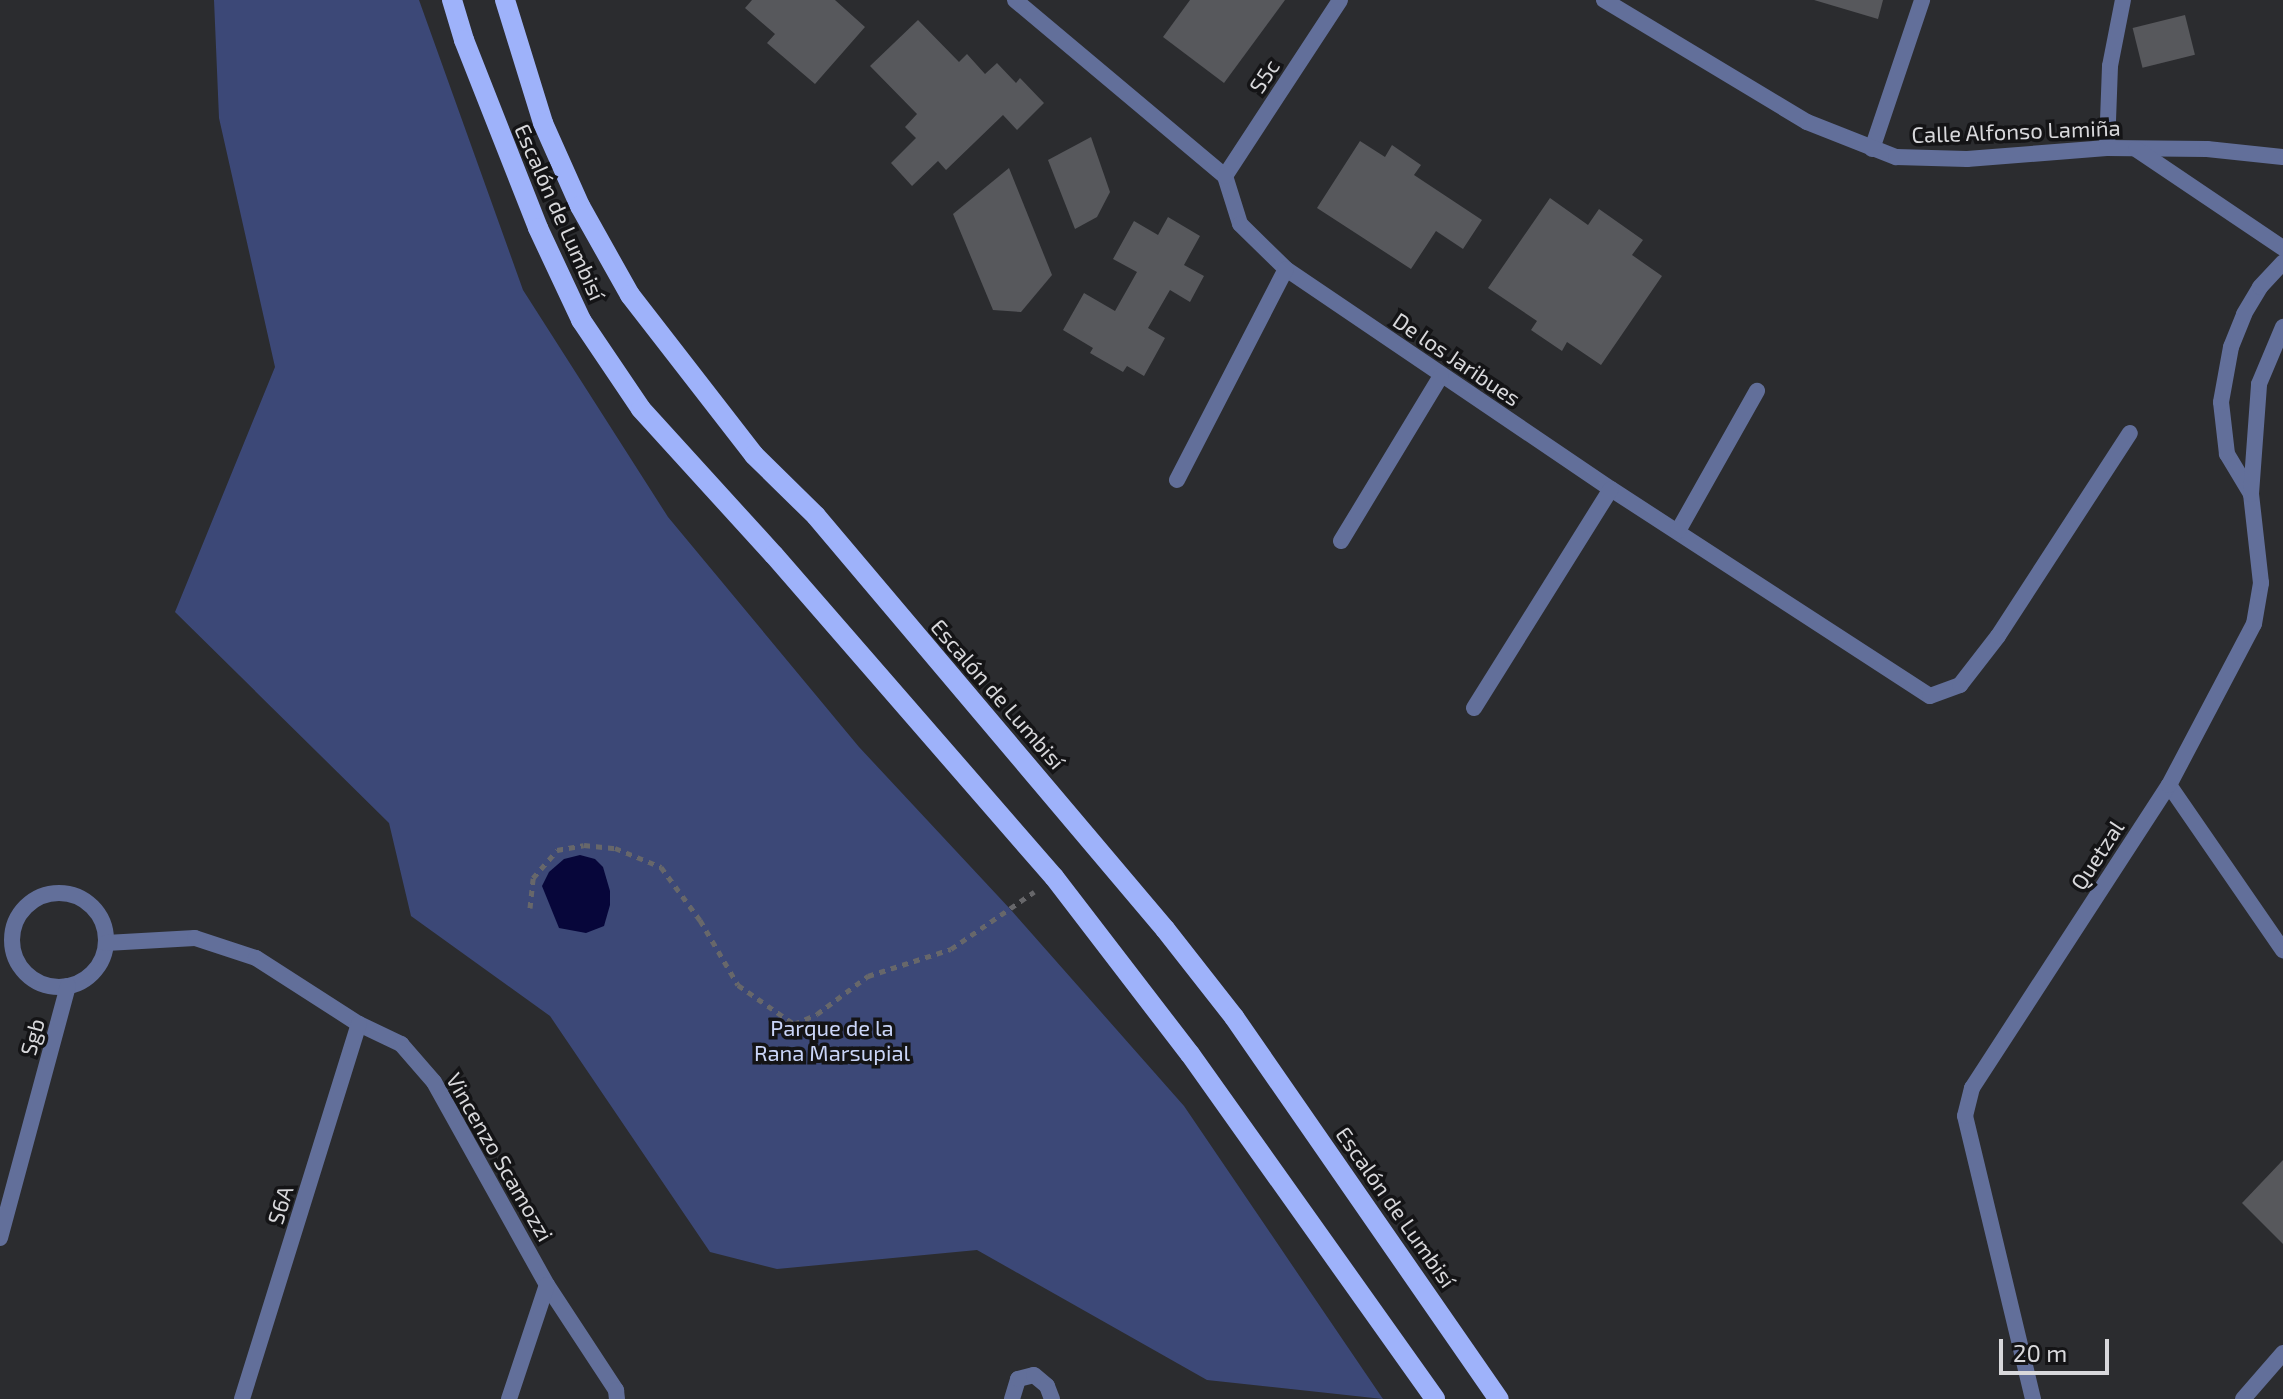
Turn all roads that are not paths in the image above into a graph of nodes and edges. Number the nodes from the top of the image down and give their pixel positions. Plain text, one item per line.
1 (452, 0) edge
2 (505, 0) edge
3 (1015, 0) edge
4 (1340, 0) edge
5 (1604, 0) edge
6 (1922, 0) edge
7 (2123, 0) edge
8 (2107, 148) junction
9 (2134, 148) junction
10 (1872, 149) junction
11 (2283, 157) edge
12 (1225, 176) junction
13 (2283, 248) edge
14 (2283, 262) edge
15 (1286, 269) junction
16 (2283, 327) edge
17 (1441, 376) junction
18 (1757, 391) dead end
19 (2130, 433) dead end
20 (1177, 480) dead end
21 (1611, 489) junction
22 (2251, 494) junction
23 (1678, 531) junction
24 (1341, 541) dead end
25 (1474, 708) dead end
26 (2169, 785) junction
27 (7, 933) edge
28 (106, 943) junction
29 (2283, 950) edge
30 (68, 986) junction
31 (359, 1024) junction
32 (0, 1238) edge
33 (547, 1285) junction
34 (2283, 1353) edge
35 (242, 1399) edge
36 (509, 1399) edge
37 (617, 1399) edge
38 (1012, 1399) edge
39 (1052, 1399) edge
40 (1435, 1399) edge
41 (1499, 1399) edge
42 (2033, 1399) edge
43 (2243, 1399) edge

1 - 40 main road, Escalón de Lumbisí
2 - 41 main road, Escalón de Lumbisí
3 - 12 street
4 - 12 street, S5c
5 - 10 street, Calle Alfonso Lamiña
6 - 10 street
7 - 8 street
8 - 9 street, Calle Alfonso Lamiña
8 - 10 street, Calle Alfonso Lamiña
9 - 11 street, Calle Alfonso Lamiña
9 - 13 street, Calle Alfonso Lamiña
12 - 15 street, De los Jaribues
14 - 22 street
15 - 17 street, De los Jaribues
15 - 20 street
16 - 22 street, Quetzal
17 - 21 street, De los Jaribues
17 - 24 street
18 - 23 street
19 - 23 street, De los Jaribues
21 - 23 street, De los Jaribues
21 - 25 street
22 - 26 street, Quetzal
26 - 29 street
26 - 42 street, Quetzal
27 - 28 street
27 - 30 street
28 - 30 street
28 - 31 street, Vincenzo Scamozzi
30 - 32 street, Sgb
31 - 33 street, Vincenzo Scamozzi
31 - 35 street, S6A
33 - 36 street
33 - 37 street, Vincenzo Scamozzi
34 - 43 street
38 - 39 street

